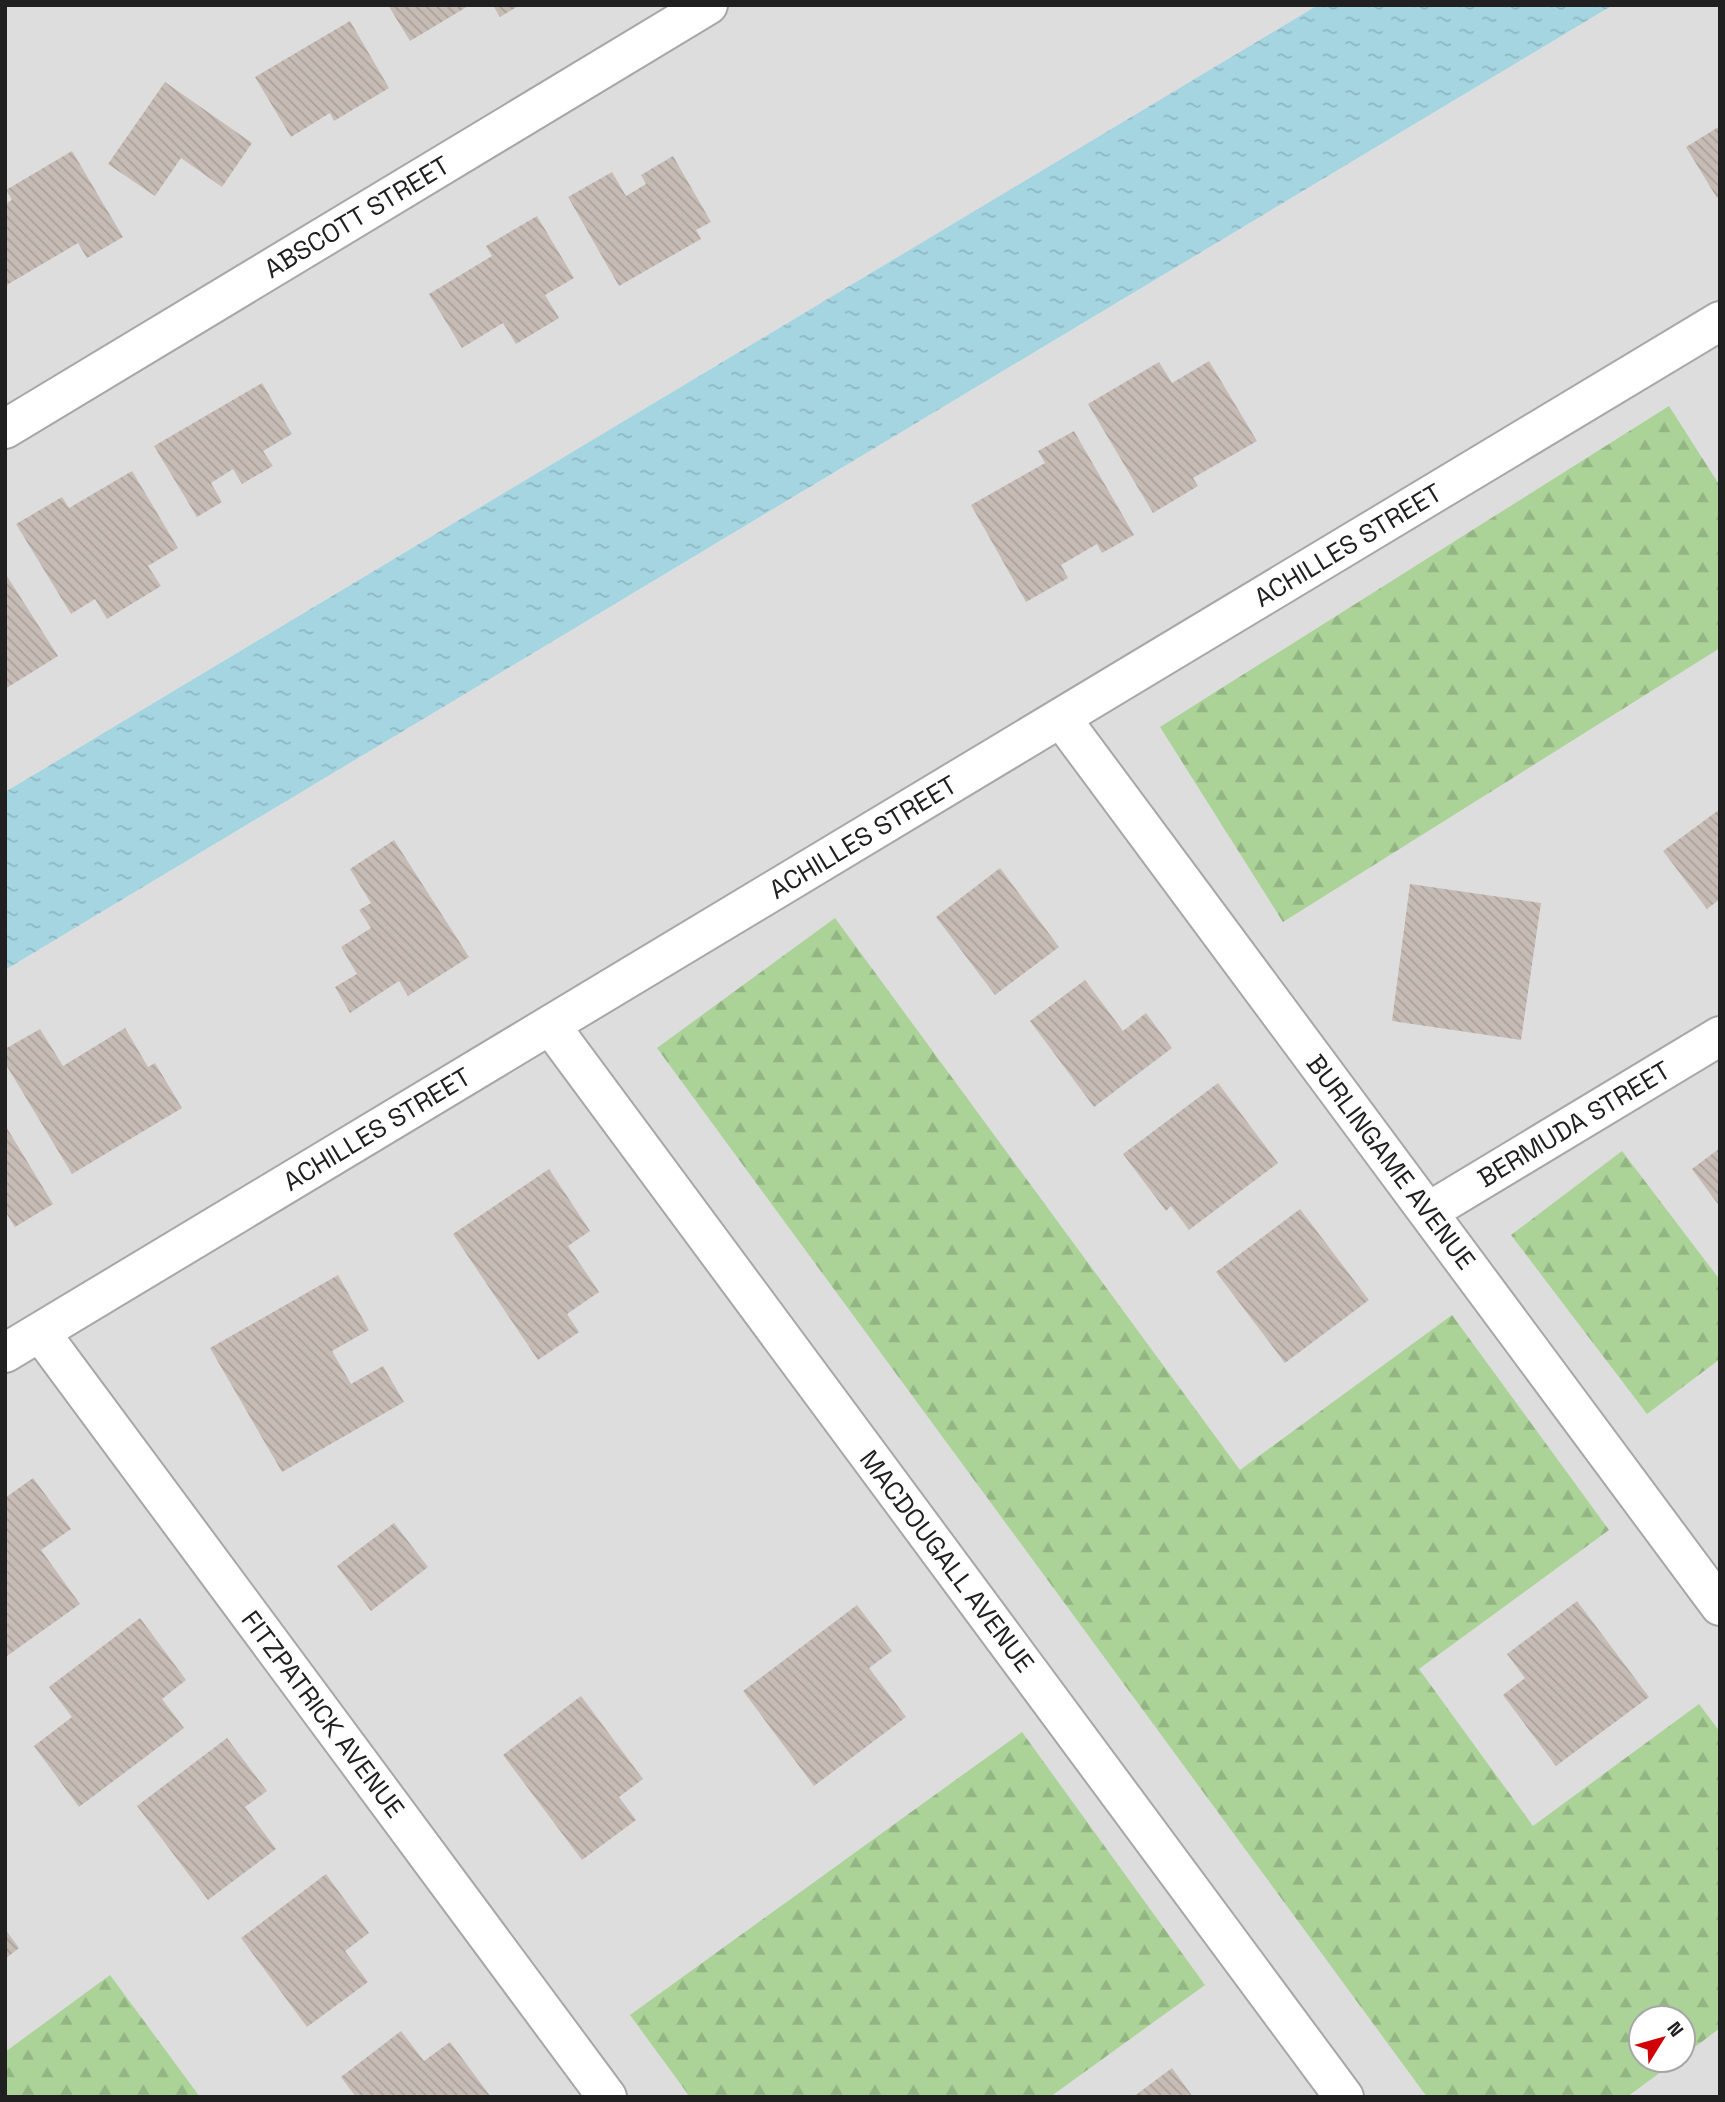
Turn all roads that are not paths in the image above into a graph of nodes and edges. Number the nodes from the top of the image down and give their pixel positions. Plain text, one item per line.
1 (708, 5) edge
2 (1720, 321) edge
3 (5, 429) edge
4 (1062, 718) junction
5 (550, 1025) junction
6 (1720, 1036) edge
7 (1428, 1212) junction
8 (40, 1332) junction
9 (5, 1353) edge
10 (1720, 1606) edge
11 (607, 2097) edge
12 (1344, 2097) edge

1 - 3 street, ABSCOTT STREET
2 - 4 street, ACHILLES STREET
4 - 5 street, ACHILLES STREET
4 - 7 street, BURLINGAME AVENUE
5 - 8 street, ACHILLES STREET
5 - 12 street, MACDOUGALL AVENUE
6 - 7 street, BERMUDA STREET
7 - 10 street, BURLINGAME AVENUE
8 - 9 street, ACHILLES STREET
8 - 11 street, FITZPATRICK AVENUE

